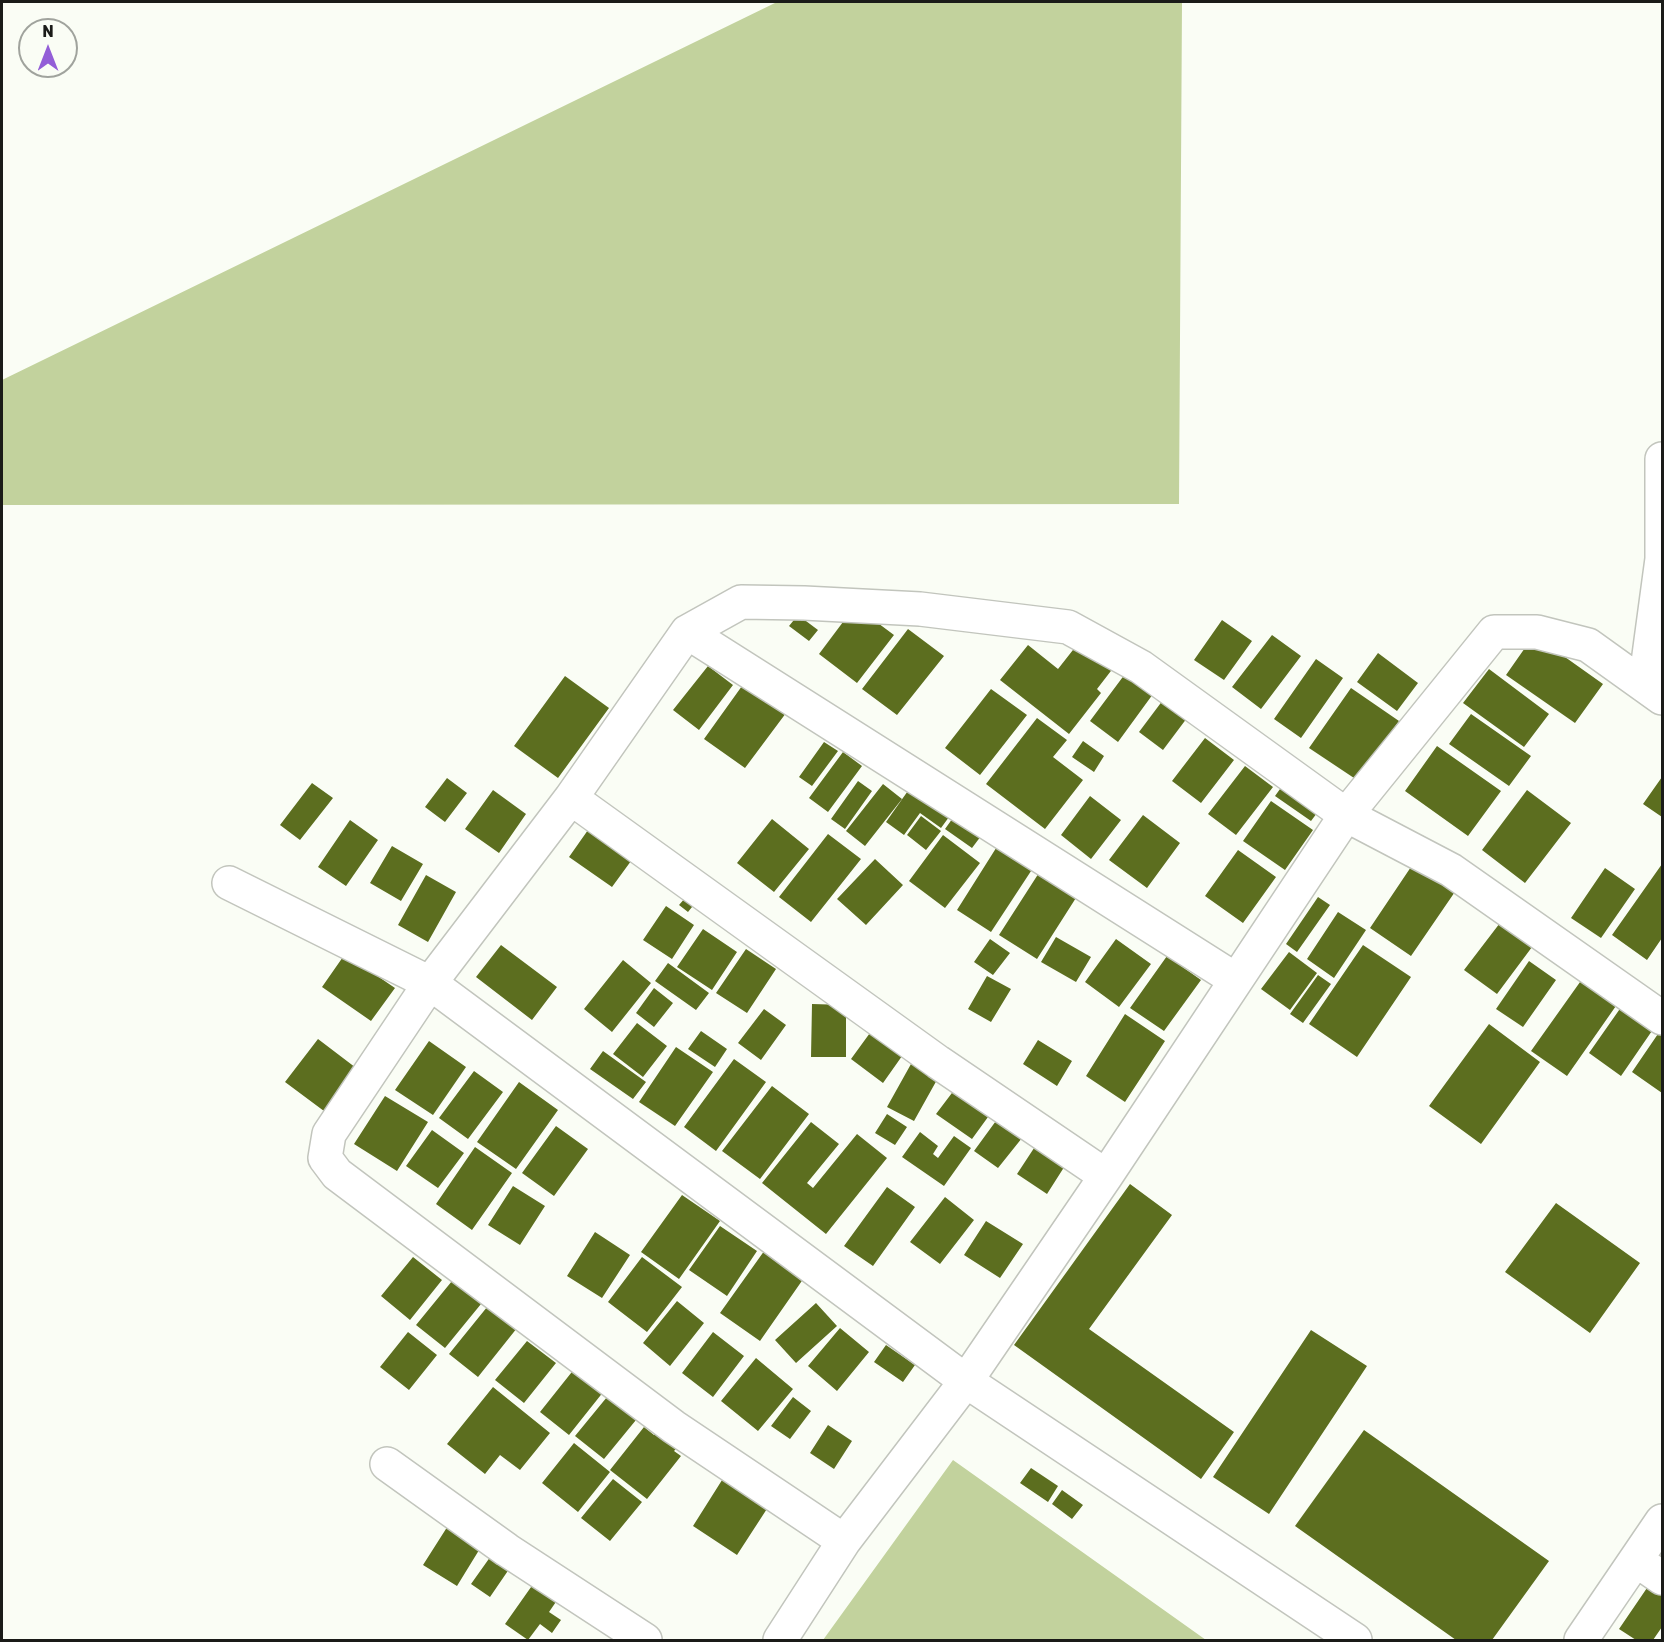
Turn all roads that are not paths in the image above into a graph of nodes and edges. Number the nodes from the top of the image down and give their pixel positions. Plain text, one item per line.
1 (1662, 459) edge
2 (1662, 559) edge
3 (687, 632) junction
4 (1654, 692) edge
5 (571, 798) junction
6 (1346, 815) junction
7 (229, 883) dead end
8 (1236, 980) junction
9 (430, 983) junction
10 (1662, 1018) edge
11 (1106, 1176) junction
12 (966, 1381) junction
13 (387, 1464) dead end
14 (1662, 1521) edge
15 (844, 1541) junction
16 (1649, 1569) edge
17 (645, 1641) edge
18 (780, 1641) edge
19 (1355, 1641) edge
20 (1581, 1641) edge

1 - 2 street
2 - 4 street
3 - 5 street
3 - 6 street
3 - 8 street
4 - 6 street
5 - 9 street
5 - 11 street
6 - 8 street
6 - 10 street
7 - 9 street
8 - 11 street
9 - 12 street
9 - 15 street
11 - 12 street
12 - 15 street
12 - 19 street
13 - 17 street
14 - 16 street
15 - 18 street
16 - 20 street

